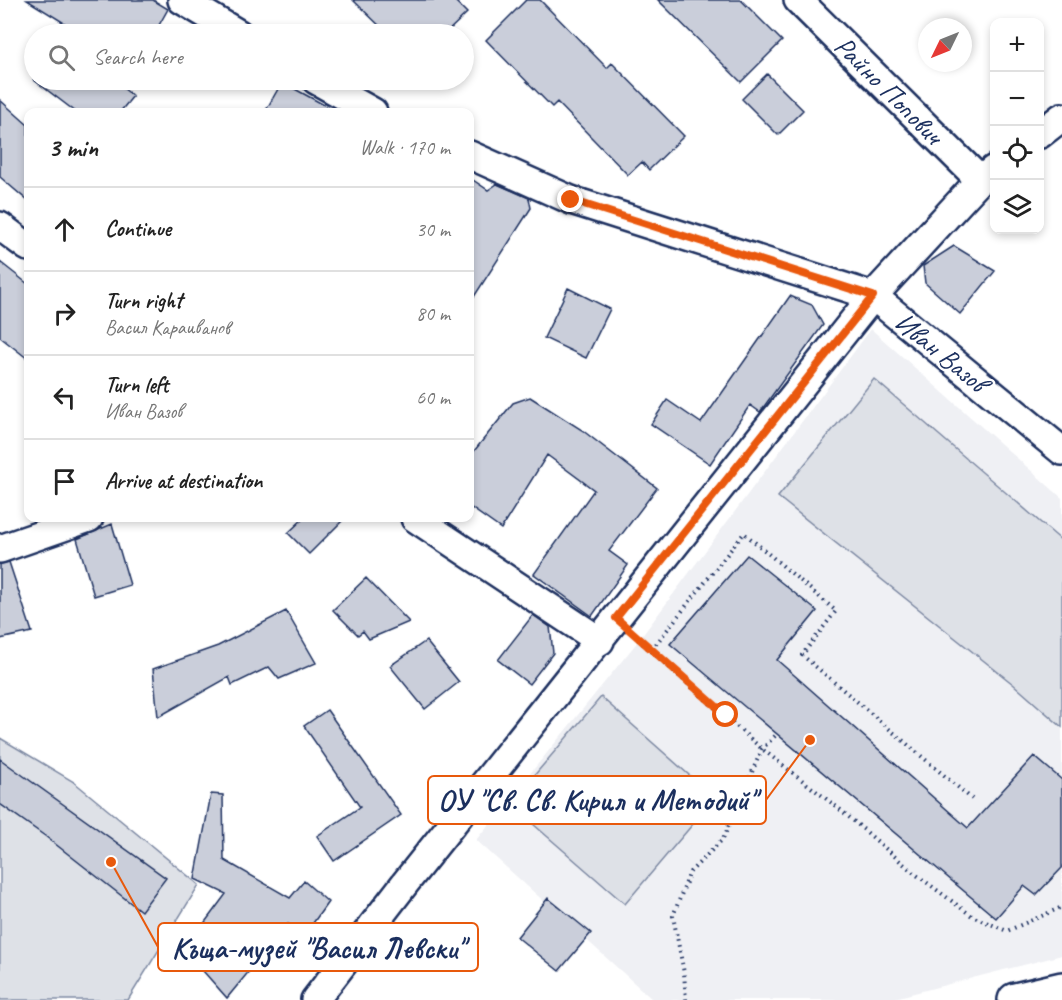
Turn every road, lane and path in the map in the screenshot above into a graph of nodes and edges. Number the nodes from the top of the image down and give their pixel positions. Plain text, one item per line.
1 (182, 0) edge
2 (798, 0) edge
3 (222, 24) edge
4 (334, 90) edge
5 (366, 108) edge
6 (1062, 117) edge
7 (1044, 131) edge
8 (474, 157) edge
9 (987, 174) edge
10 (0, 226) edge
11 (24, 244) edge
12 (873, 296) junction
13 (1062, 451) edge
14 (78, 522) edge
15 (421, 522) edge
16 (0, 549) edge
17 (616, 618) junction
18 (600, 641) junction
19 (652, 649) junction
20 (777, 734) dead end
21 (762, 748) junction
22 (972, 799) dead end
23 (1062, 907) edge
24 (1062, 989) edge
25 (315, 1000) edge
26 (686, 1000) edge
27 (1015, 1000) edge

1 - 3 street
2 - 9 street, Райно Попович
4 - 5 street
6 - 7 street
8 - 12 street, Иван Вазов
9 - 12 street
10 - 11 street
12 - 13 street, Иван Вазов
12 - 17 street
14 - 16 street
15 - 18 street
17 - 18 street
17 - 19 path
18 - 25 street
19 - 21 path
19 - 22 path
20 - 21 path
21 - 23 path
21 - 26 path
24 - 27 street

